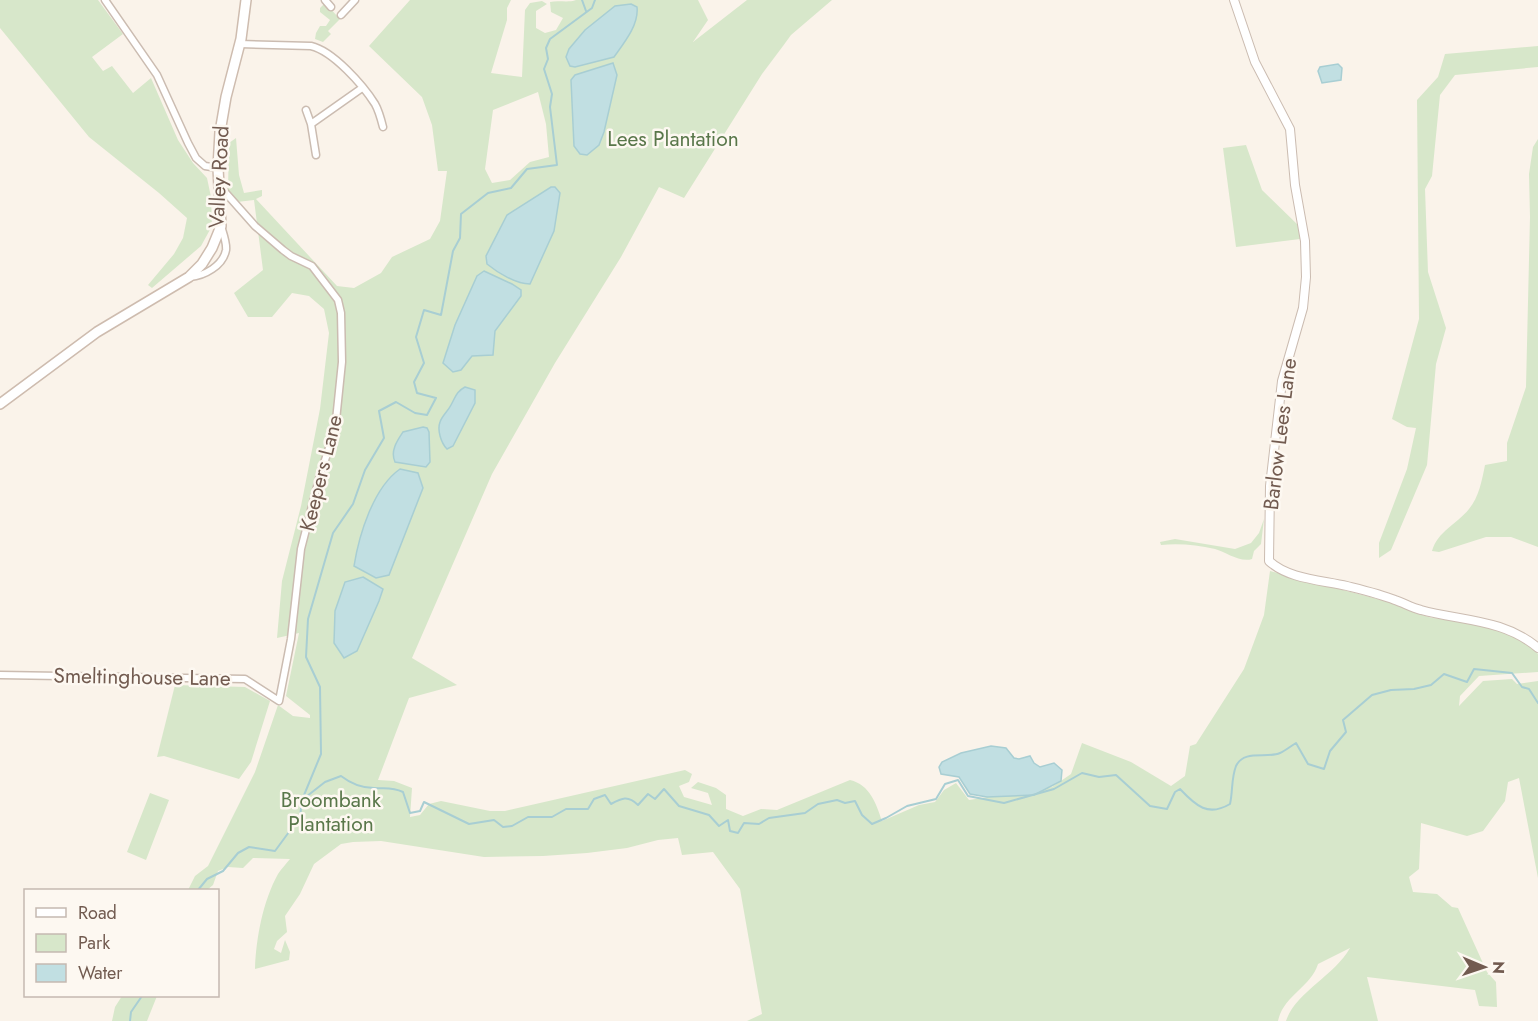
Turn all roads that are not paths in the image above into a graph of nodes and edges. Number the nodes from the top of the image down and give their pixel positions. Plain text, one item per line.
1 (105, 0) edge
2 (246, 0) edge
3 (325, 0) edge
4 (355, 0) edge
5 (1234, 0) edge
6 (331, 7) dead end
7 (341, 15) dead end
8 (240, 44) junction
9 (362, 88) junction
10 (306, 110) dead end
11 (311, 124) junction
12 (383, 127) dead end
13 (316, 155) dead end
14 (218, 168) junction
15 (219, 192) junction
16 (221, 226) junction
17 (189, 277) junction
18 (0, 404) edge
19 (1538, 648) edge
20 (0, 675) edge
21 (279, 700) joint

1 - 14 street
2 - 8 main road, Valley Road
3 - 6 street
4 - 7 street
5 - 19 street, Barlow Lees Lane
8 - 9 street
8 - 14 main road, Valley Road
9 - 11 street
9 - 12 street
10 - 11 street
11 - 13 street
14 - 15 main road, Valley Road
15 - 16 main road, Valley Road
15 - 21 street, Keepers Lane
16 - 17 main road, Valley Road
16 - 17 street
17 - 18 main road, Valley Road
20 - 21 street, Smeltinghouse Lane

